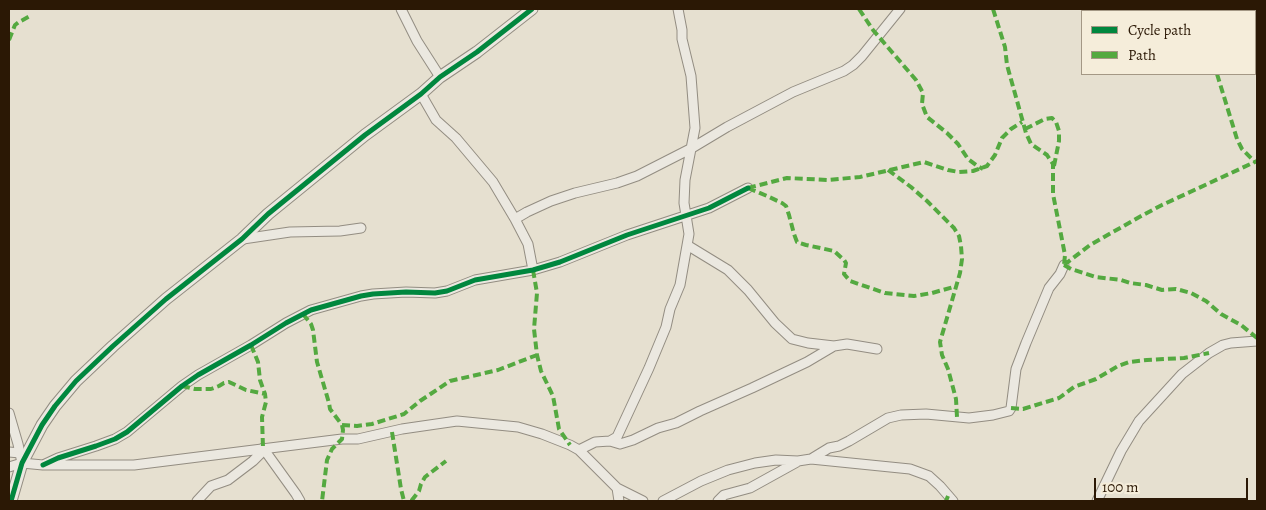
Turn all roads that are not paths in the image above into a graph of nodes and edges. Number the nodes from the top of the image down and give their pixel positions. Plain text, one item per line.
1 (401, 9) edge
2 (532, 9) edge
3 (678, 9) edge
4 (900, 9) edge
5 (440, 77) junction
6 (421, 94) junction
7 (692, 148) junction
8 (748, 188) dead end
9 (686, 216) junction
10 (515, 219) junction
11 (361, 228) dead end
12 (242, 238) junction
13 (688, 245) junction
14 (1064, 265) dead end
15 (533, 270) junction
16 (1257, 341) edge
17 (834, 346) junction
18 (877, 349) dead end
19 (9, 413) edge
20 (610, 441) junction
21 (262, 448) junction
22 (579, 450) junction
23 (9, 452) edge
24 (21, 458) junction
25 (811, 459) junction
26 (798, 461) junction
27 (43, 465) junction
28 (9, 467) edge
29 (617, 488) junction
30 (11, 501) edge
31 (197, 501) edge
32 (300, 501) edge
33 (619, 501) edge
34 (643, 501) edge
35 (663, 501) edge
36 (718, 501) edge
37 (953, 501) edge
38 (1097, 501) edge

1 - 5 street
2 - 5 street
3 - 7 street
4 - 7 street
5 - 6 street
6 - 10 street
6 - 12 street
7 - 9 street
7 - 10 street
8 - 9 street
9 - 13 street
9 - 15 street
10 - 15 street
11 - 12 street
12 - 24 street
13 - 17 street
13 - 20 street
14 - 25 street
15 - 27 street
16 - 38 street
17 - 18 street
17 - 20 street
19 - 24 street
20 - 22 street
21 - 22 street
21 - 27 street
21 - 31 street
21 - 32 street
22 - 29 street
23 - 24 street
24 - 27 street
24 - 28 street
24 - 30 street
25 - 26 street
25 - 37 street
26 - 35 street
26 - 36 street
29 - 33 street
29 - 34 street

